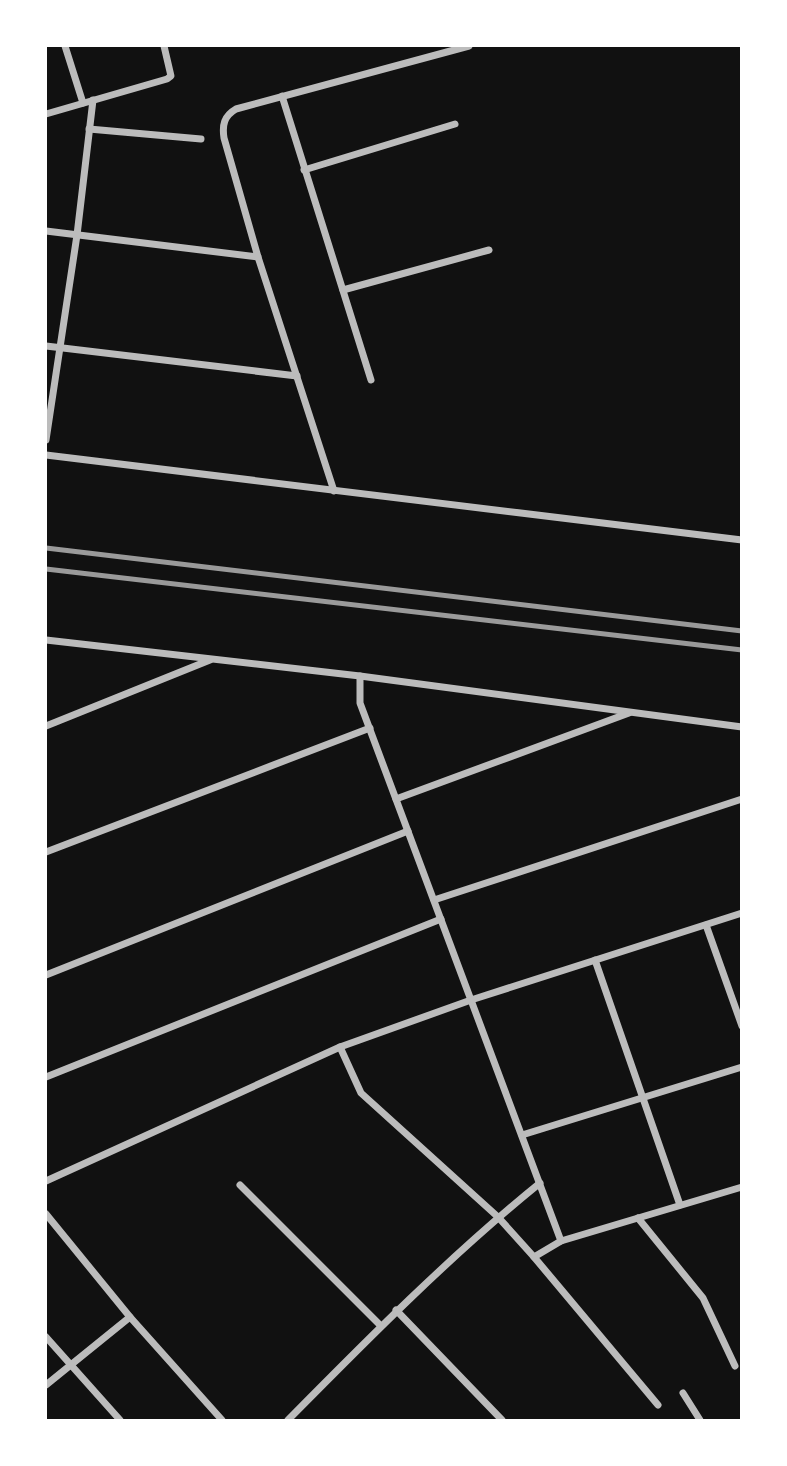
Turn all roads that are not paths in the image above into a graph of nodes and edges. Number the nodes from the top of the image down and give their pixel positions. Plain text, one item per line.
1 (65, 46) edge
2 (164, 46) edge
3 (469, 46) edge
4 (282, 96) junction
5 (93, 100) junction
6 (83, 103) junction
7 (46, 114) edge
8 (455, 124) dead end
9 (89, 129) junction
10 (201, 139) dead end
11 (304, 170) junction
12 (46, 231) edge
13 (77, 234) junction
14 (489, 250) dead end
15 (258, 257) junction
16 (343, 290) junction
17 (46, 346) edge
18 (60, 348) junction
19 (297, 376) junction
20 (372, 380) dead end
21 (46, 440) edge
22 (46, 455) edge
23 (334, 491) junction
24 (741, 540) edge
25 (46, 640) edge
26 (212, 659) junction
27 (360, 676) junction
28 (630, 712) junction
29 (46, 726) edge
30 (741, 727) edge
31 (370, 729) junction
32 (396, 799) junction
33 (741, 799) edge
34 (408, 831) junction
35 (46, 852) edge
36 (434, 900) junction
37 (741, 913) edge
38 (441, 919) junction
39 (706, 925) junction
40 (595, 960) junction
41 (46, 975) edge
42 (471, 1000) junction
43 (741, 1026) edge
44 (340, 1047) junction
45 (741, 1067) edge
46 (46, 1077) edge
47 (643, 1098) junction
48 (522, 1135) junction
49 (46, 1181) edge
50 (540, 1183) junction
51 (240, 1185) dead end
52 (741, 1187) edge
53 (680, 1205) junction
54 (46, 1214) edge
55 (498, 1217) junction
56 (638, 1218) junction
57 (561, 1241) junction
58 (534, 1257) junction
59 (396, 1310) junction
60 (130, 1317) junction
61 (381, 1326) junction
62 (46, 1337) edge
63 (70, 1366) junction
64 (735, 1366) dead end
65 (46, 1385) edge
66 (683, 1393) dead end
67 (657, 1405) dead end
68 (120, 1420) edge
69 (222, 1420) edge
70 (288, 1420) edge
71 (502, 1420) edge
72 (700, 1420) edge

1 - 6 street
2 - 5 street
3 - 4 street
4 - 11 street
4 - 15 street
5 - 6 street
5 - 9 street
6 - 7 street
8 - 11 street
9 - 10 street
9 - 13 street
11 - 16 street
12 - 13 street
13 - 15 street
13 - 18 street
14 - 16 street
15 - 19 street
16 - 20 street
17 - 18 street
18 - 19 street
18 - 21 street
19 - 23 street
22 - 23 street
23 - 24 street
25 - 26 street
26 - 27 street
26 - 29 street
27 - 28 street
27 - 31 street
28 - 30 street
28 - 32 street
31 - 32 street
31 - 35 street
32 - 34 street
33 - 36 street
34 - 36 street
34 - 41 street
36 - 38 street
37 - 39 street
38 - 42 street
38 - 46 street
39 - 40 street
39 - 43 street
40 - 42 street
40 - 47 street
42 - 44 street
42 - 48 street
44 - 49 street
44 - 55 street
45 - 47 street
47 - 48 street
47 - 53 street
48 - 50 street
50 - 55 street
50 - 57 street
51 - 61 street
52 - 53 street
53 - 56 street
54 - 60 street
55 - 58 street
55 - 59 street
56 - 57 street
56 - 64 street
57 - 58 street
58 - 67 street
59 - 61 street
59 - 71 street
60 - 63 street
60 - 69 street
61 - 70 street
62 - 63 street
63 - 65 street
63 - 68 street
66 - 72 street

